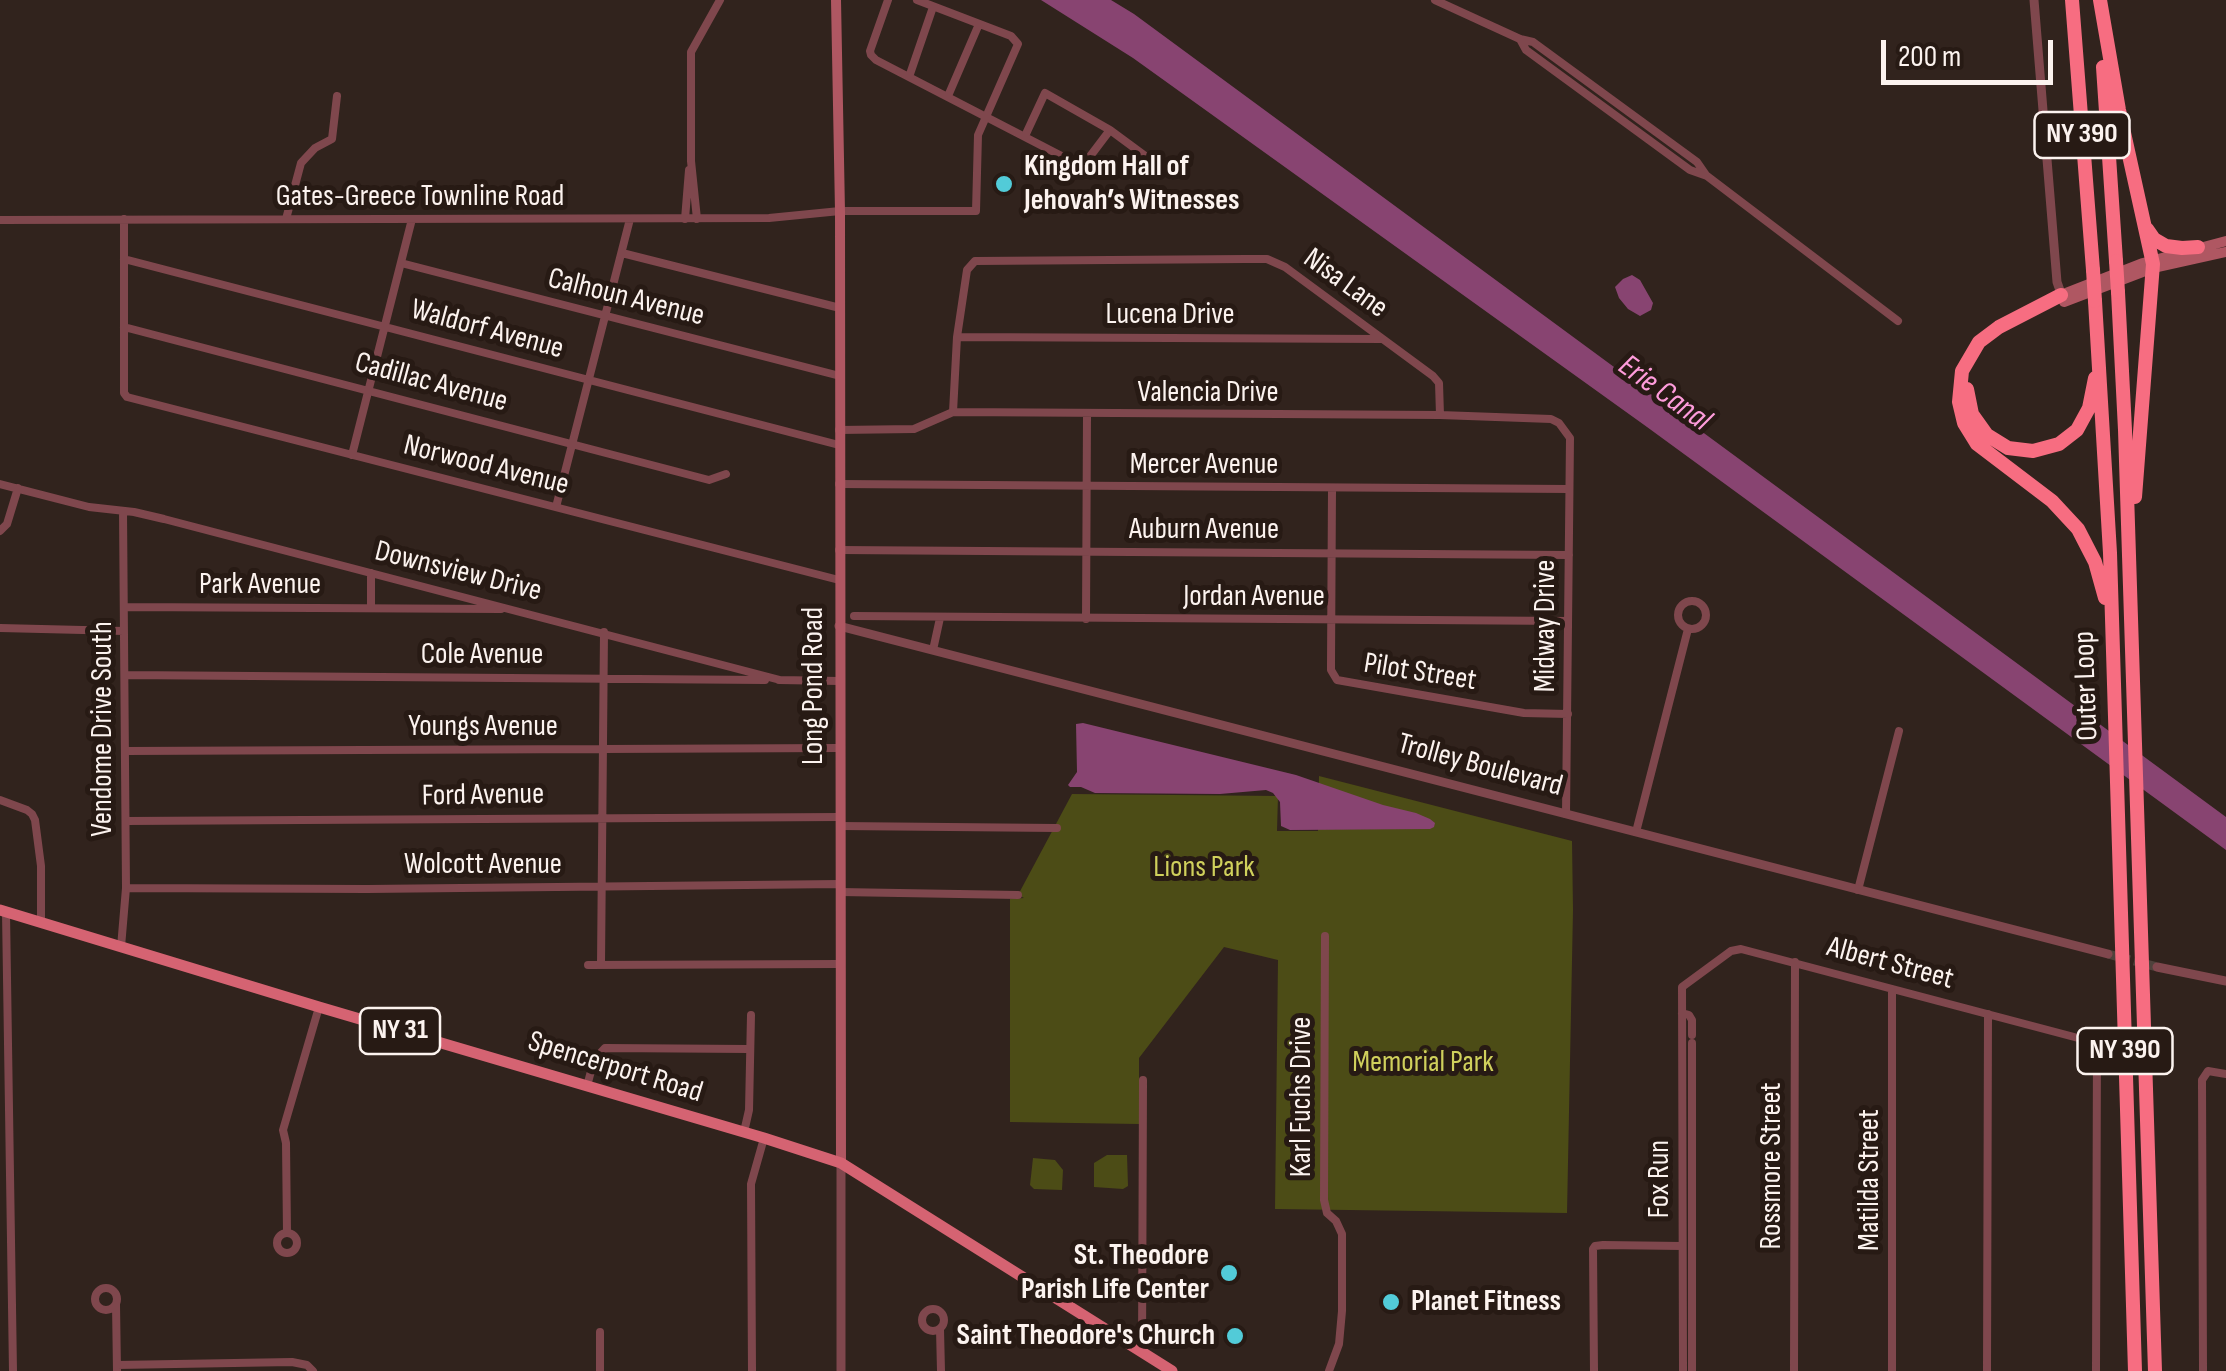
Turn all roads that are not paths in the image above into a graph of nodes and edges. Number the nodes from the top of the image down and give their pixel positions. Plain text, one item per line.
1 (720, 0) edge
2 (836, 0) edge
3 (888, 0) edge
4 (917, 0) edge
5 (1436, 0) edge
6 (2034, 0) edge
7 (2072, 0) edge
8 (2099, 0) edge
9 (933, 7) junction
10 (979, 24) junction
11 (909, 77) junction
12 (337, 96) dead end
13 (948, 96) junction
14 (986, 116) junction
15 (1110, 130) junction
16 (1025, 136) junction
17 (690, 161) junction
18 (1171, 175) dead end
19 (840, 211) junction
20 (697, 218) junction
21 (286, 219) junction
22 (412, 219) junction
23 (630, 219) junction
24 (685, 219) junction
25 (0, 220) edge
26 (124, 220) junction
27 (2146, 227) junction
28 (2226, 241) edge
29 (2198, 247) junction
30 (2226, 252) edge
31 (622, 253) junction
32 (124, 260) junction
33 (402, 263) junction
34 (2153, 264) junction
35 (2063, 298) junction
36 (840, 308) junction
37 (606, 316) junction
38 (1898, 322) dead end
39 (385, 326) junction
40 (124, 327) junction
41 (2098, 332) junction
42 (957, 336) junction
43 (1382, 338) junction
44 (840, 376) junction
45 (589, 380) junction
46 (369, 390) junction
47 (954, 412) junction
48 (1088, 414) junction
49 (1440, 416) junction
50 (840, 430) junction
51 (1570, 438) joint
52 (572, 443) junction
53 (839, 445) junction
54 (352, 455) junction
55 (726, 474) dead end
56 (0, 484) edge
57 (839, 484) junction
58 (1086, 487) junction
59 (18, 488) junction
60 (1332, 489) junction
61 (1569, 489) junction
62 (556, 507) junction
63 (123, 511) junction
64 (0, 531) edge
65 (839, 550) junction
66 (1086, 553) junction
67 (1332, 553) junction
68 (1569, 555) junction
69 (371, 573) junction
70 (839, 580) junction
71 (2130, 588) junction
72 (124, 607) junction
73 (371, 608) junction
74 (516, 610) junction
75 (854, 616) dead end
76 (940, 618) junction
77 (1086, 619) junction
78 (1331, 620) junction
79 (1568, 622) junction
80 (839, 626) junction
81 (0, 628) edge
82 (1688, 629) dead end
83 (124, 631) junction
84 (604, 632) junction
85 (933, 650) junction
86 (2114, 659) junction
87 (125, 676) junction
88 (603, 677) junction
89 (780, 680) junction
90 (839, 682) junction
91 (1568, 714) junction
92 (1899, 731) dead end
93 (602, 748) junction
94 (840, 748) junction
95 (126, 751) junction
96 (0, 800) edge
97 (1566, 814) junction
98 (602, 817) junction
99 (126, 821) junction
100 (840, 822) junction
101 (1057, 828) dead end
102 (1636, 832) junction
103 (601, 886) junction
104 (126, 888) junction
105 (840, 888) junction
106 (1858, 890) junction
107 (1018, 895) dead end
108 (3, 911) edge
109 (42, 922) junction
110 (1325, 936) dead end
111 (121, 947) junction
112 (2108, 954) tunnel mouth
113 (1795, 962) junction
114 (602, 964) junction
115 (840, 964) junction
116 (588, 965) dead end
117 (2157, 967) tunnel mouth
118 (2226, 982) edge
119 (1682, 987) joint
120 (1892, 989) junction
121 (319, 1007) junction
122 (1682, 1013) junction
123 (1988, 1014) junction
124 (751, 1015) dead end
125 (4, 1034) edge
126 (749, 1049) junction
127 (2226, 1074) edge
128 (1142, 1080) dead end
129 (587, 1086) junction
130 (5, 1126) edge
131 (744, 1132) junction
132 (764, 1138) junction
133 (840, 1162) junction
134 (287, 1233) dead end
135 (1682, 1246) junction
136 (2154, 1290) junction
137 (116, 1304) dead end
138 (940, 1328) dead end
139 (600, 1332) dead end
140 (1142, 1352) junction
141 (117, 1368) edge
142 (13, 1371) edge
143 (313, 1371) edge
144 (600, 1371) edge
145 (752, 1371) edge
146 (841, 1371) edge
147 (941, 1371) edge
148 (1172, 1371) edge
149 (1329, 1371) edge
150 (1594, 1371) edge
151 (1682, 1371) edge
152 (1692, 1371) edge
153 (1794, 1371) edge
154 (1892, 1371) edge
155 (1987, 1371) edge
156 (2096, 1371) edge
157 (2134, 1371) edge
158 (2156, 1371) edge
159 (2164, 1371) edge
160 (2203, 1371) edge

1 - 17 street
2 - 19 main road, Long Pond Road
3 - 11 street
4 - 9 street
5 - 38 street
6 - 35 street
7 - 41 highway, Outer Loop / NY 390, bridge
8 - 27 highway
8 - 71 highway, Outer Loop / NY 390, bridge
9 - 10 street
9 - 11 street
10 - 13 street
10 - 14 street
11 - 13 street
12 - 21 street
13 - 14 street
14 - 16 street
14 - 19 street, Gates-Greece Townline Road
15 - 16 street
15 - 16 street
15 - 18 street
17 - 20 street
17 - 24 street
19 - 20 street, Gates-Greece Townline Road
19 - 36 main road, Long Pond Road
20 - 24 street, Gates-Greece Townline Road
21 - 22 street, Gates-Greece Townline Road
21 - 26 street, Gates-Greece Townline Road
22 - 23 street, Gates-Greece Townline Road
22 - 33 street
23 - 24 street, Gates-Greece Townline Road
23 - 31 street
25 - 26 street, Gates-Greece Townline Road
26 - 32 street
27 - 29 highway
27 - 34 highway
28 - 29 main road
29 - 34 main road
30 - 34 main road
31 - 36 street
31 - 37 street
32 - 39 street, Waldorf Avenue
32 - 40 street
33 - 37 street, Calhoun Avenue
33 - 39 street
34 - 35 main road
34 - 71 highway
35 - 41 highway
35 - 86 highway
36 - 44 main road, Long Pond Road
37 - 44 street, Calhoun Avenue
37 - 45 street
39 - 45 street, Waldorf Avenue
39 - 46 street
40 - 46 street, Cadillac Avenue
40 - 54 street, Norwood Avenue
41 - 86 highway, Outer Loop / NY 390
42 - 43 street, Lucena Drive
42 - 43 street, Nisa Lane
42 - 47 street, Nisa Lane
43 - 49 street, Nisa Lane
44 - 50 main road, Long Pond Road
45 - 52 street
45 - 53 street, Waldorf Avenue
46 - 52 street, Cadillac Avenue
46 - 54 street
47 - 48 street, Valencia Drive
47 - 50 street, Valencia Drive
48 - 49 street, Valencia Drive
48 - 58 street
49 - 51 street, Valencia Drive
50 - 53 main road, Long Pond Road
51 - 61 street, Midway Drive
52 - 55 street, Cadillac Avenue
52 - 62 street
53 - 57 main road, Long Pond Road
54 - 62 street, Norwood Avenue
56 - 59 street, Downsview Drive
57 - 58 street, Mercer Avenue
57 - 65 main road, Long Pond Road
58 - 60 street, Mercer Avenue
58 - 66 street
59 - 63 street, Downsview Drive
59 - 64 street
60 - 61 street, Mercer Avenue
60 - 67 street, Pilot Street
61 - 68 street, Midway Drive
62 - 70 street, Norwood Avenue
63 - 69 street, Downsview Drive
63 - 72 street, Vendome Drive South
65 - 66 street, Auburn Avenue
65 - 70 main road, Long Pond Road
66 - 67 street, Auburn Avenue
66 - 77 street
67 - 68 street, Auburn Avenue
67 - 78 street, Pilot Street
68 - 79 street, Midway Drive
69 - 73 street
69 - 74 street, Downsview Drive
70 - 80 main road, Long Pond Road
71 - 136 highway, Outer Loop / NY 390
72 - 73 street, Park Avenue
72 - 83 street, Vendome Drive South
73 - 74 street, Park Avenue
74 - 84 street, Downsview Drive
75 - 76 street, Jordan Avenue
76 - 77 street, Jordan Avenue
76 - 85 street
77 - 78 street, Jordan Avenue
78 - 79 street, Jordan Avenue
78 - 91 street, Pilot Street
79 - 91 street, Midway Drive
80 - 85 street, Trolley Boulevard
80 - 90 main road, Long Pond Road
81 - 83 street
82 - 102 street
83 - 87 street, Vendome Drive South
84 - 88 street
84 - 89 street, Downsview Drive
85 - 97 street, Trolley Boulevard
86 - 157 highway, Outer Loop / NY 390
87 - 88 street, Cole Avenue
87 - 95 street, Vendome Drive South
88 - 89 street, Cole Avenue
88 - 93 street
89 - 90 street, Cole Avenue
90 - 94 main road, Long Pond Road
91 - 97 street, Midway Drive
92 - 106 street
93 - 94 street, Youngs Avenue
93 - 95 street, Youngs Avenue
93 - 98 street
94 - 100 main road, Long Pond Road
95 - 99 street, Vendome Drive South
96 - 109 street
97 - 102 street, Trolley Boulevard
98 - 99 street, Ford Avenue
98 - 100 street, Ford Avenue
98 - 103 street
99 - 104 street, Vendome Drive South
100 - 101 street, Ford Avenue
100 - 105 main road, Long Pond Road
102 - 106 street, Trolley Boulevard
103 - 104 street, Wolcott Avenue
103 - 105 street, Wolcott Avenue
103 - 114 street
104 - 111 street, Vendome Drive South
105 - 107 street, Wolcott Avenue
105 - 115 main road, Long Pond Road
106 - 112 street, Trolley Boulevard
108 - 109 main road, Spencerport Road / NY 31
108 - 125 street
109 - 111 main road, Spencerport Road / NY 31
110 - 149 street, Karl Fuchs Drive
111 - 121 main road, Spencerport Road / NY 31
113 - 119 street, Albert Street
113 - 120 street, Albert Street
113 - 153 street, Rossmore Street
114 - 115 street
114 - 116 street
115 - 133 main road, Long Pond Road
117 - 118 street
119 - 122 street, Fox Run
120 - 123 street, Albert Street
120 - 154 street, Matilda Street
121 - 129 main road, Spencerport Road / NY 31
121 - 134 street
122 - 135 street, Fox Run
122 - 152 street
123 - 155 street
123 - 156 street, Albert Street
124 - 126 street
125 - 130 street
126 - 129 street
126 - 131 street
127 - 160 street
128 - 140 street
129 - 131 main road, Spencerport Road / NY 31
130 - 142 street
131 - 132 main road, Spencerport Road / NY 31
132 - 133 main road, Spencerport Road / NY 31
132 - 145 street
133 - 140 main road, Spencerport Road / NY 31
133 - 146 street, Long Pond Road
135 - 150 street
135 - 151 street, Fox Run
136 - 158 highway, Outer Loop / NY 390
136 - 159 highway
137 - 141 street
138 - 147 street
139 - 144 street
140 - 148 main road, Spencerport Road / NY 31
141 - 143 street

